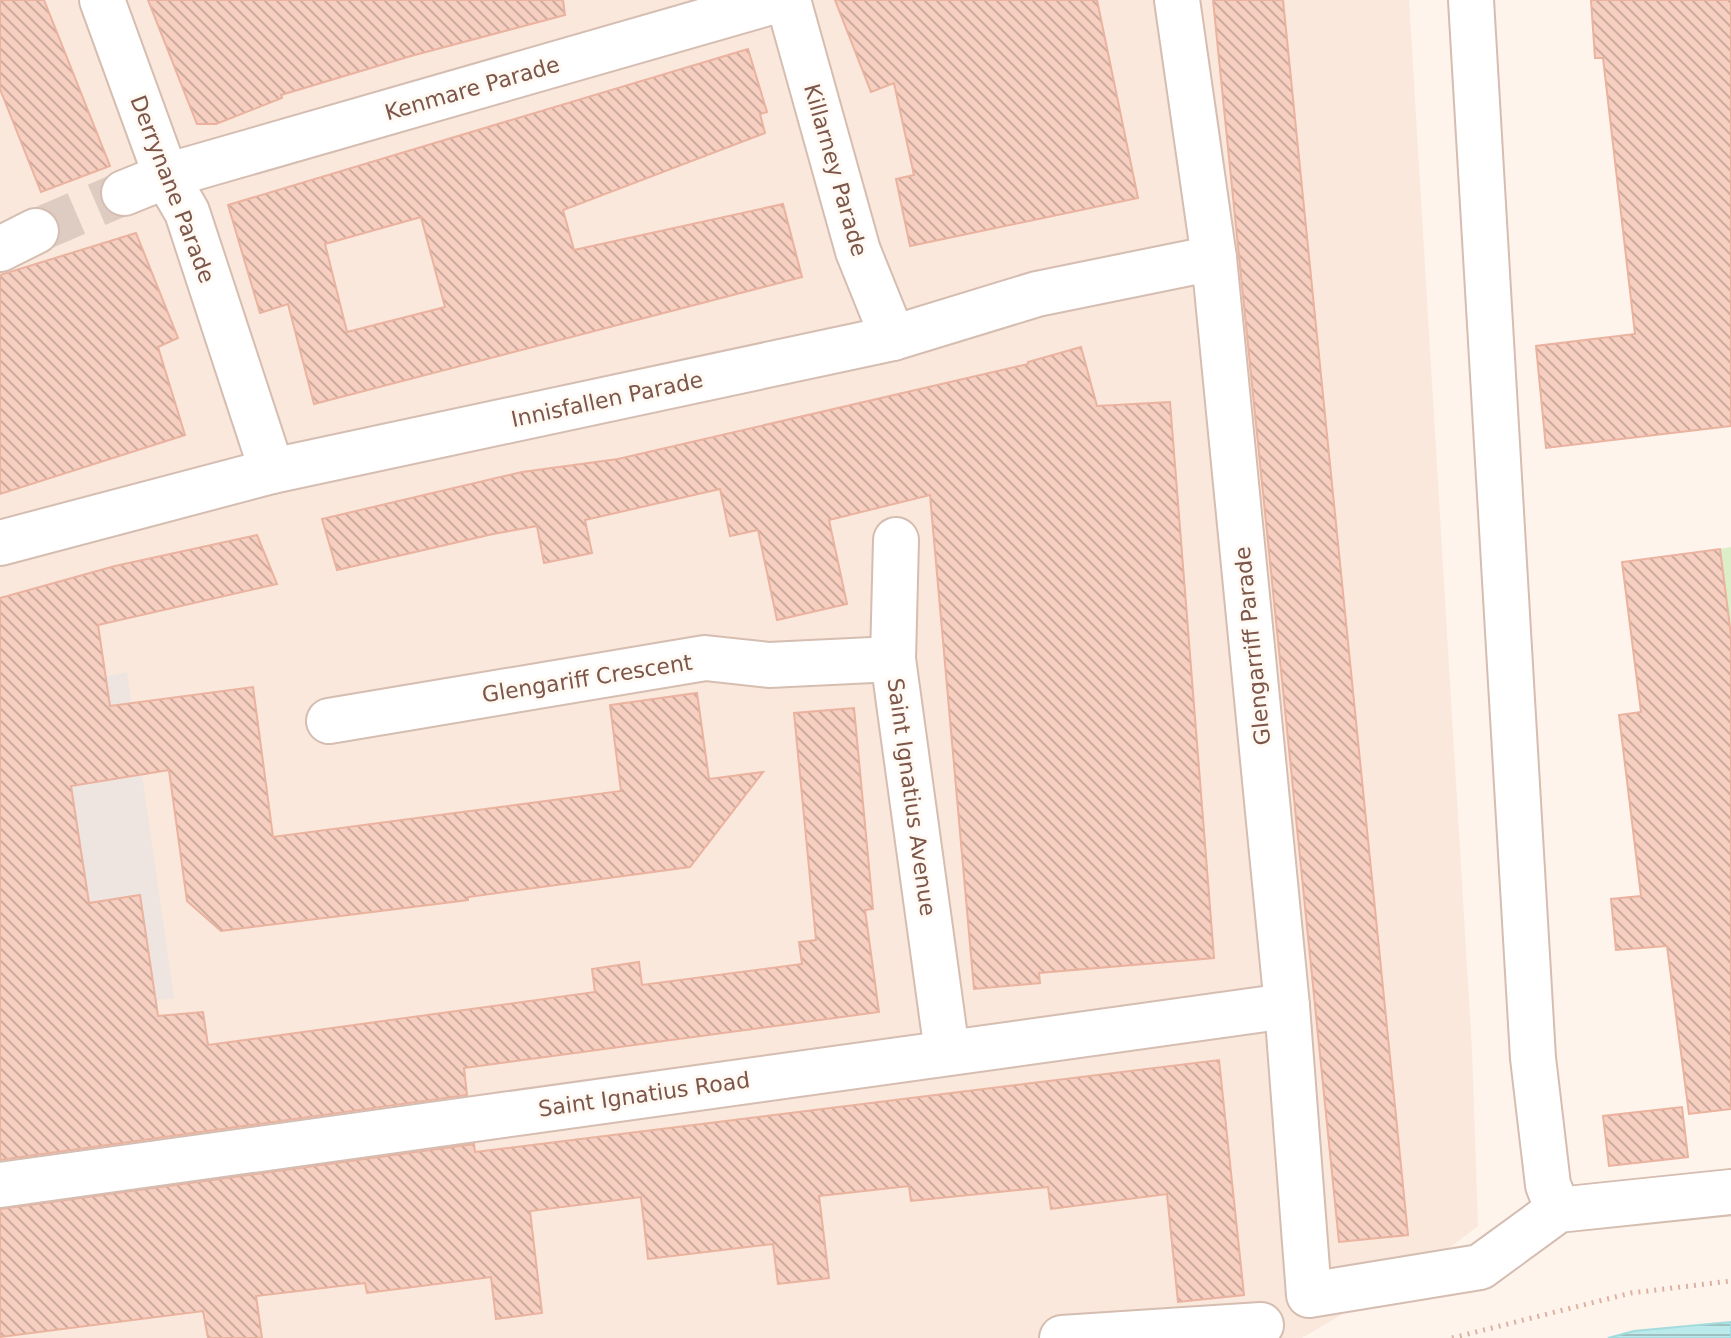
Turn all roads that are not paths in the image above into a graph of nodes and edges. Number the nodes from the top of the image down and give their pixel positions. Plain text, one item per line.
1 (102, 0) edge
2 (778, 0) edge
3 (788, 0) edge
4 (1177, 0) edge
5 (1471, 0) edge
6 (166, 176) junction
7 (124, 193) tunnel mouth
8 (1214, 258) junction
9 (893, 338) junction
10 (272, 471) junction
11 (896, 540) dead end
12 (0, 543) edge
13 (893, 659) junction
14 (329, 721) dead end
15 (1287, 1006) junction
16 (947, 1052) junction
17 (0, 1185) edge
18 (1731, 1192) edge
19 (1558, 1210) junction
20 (1261, 1325) dead end
21 (1062, 1338) edge

1 - 6 street, Derrynane Parade
2 - 6 street, Kenmare Parade
3 - 9 street, Killarney Parade
4 - 8 street, Glengarriff Parade
5 - 19 street
6 - 7 street, Kenmare Parade
6 - 10 street, Derrynane Parade
8 - 9 street, Innisfallen Parade
8 - 15 street, Glengarriff Parade
9 - 10 street, Innisfallen Parade
10 - 12 street, Innisfallen Parade
11 - 13 street, Saint Ignatius Avenue
13 - 14 street, Glengariff Crescent
13 - 16 street, Saint Ignatius Avenue
15 - 16 street, Saint Ignatius Road
15 - 19 street, Glengarriff Parade
16 - 17 street, Saint Ignatius Road
18 - 19 street
20 - 21 street

